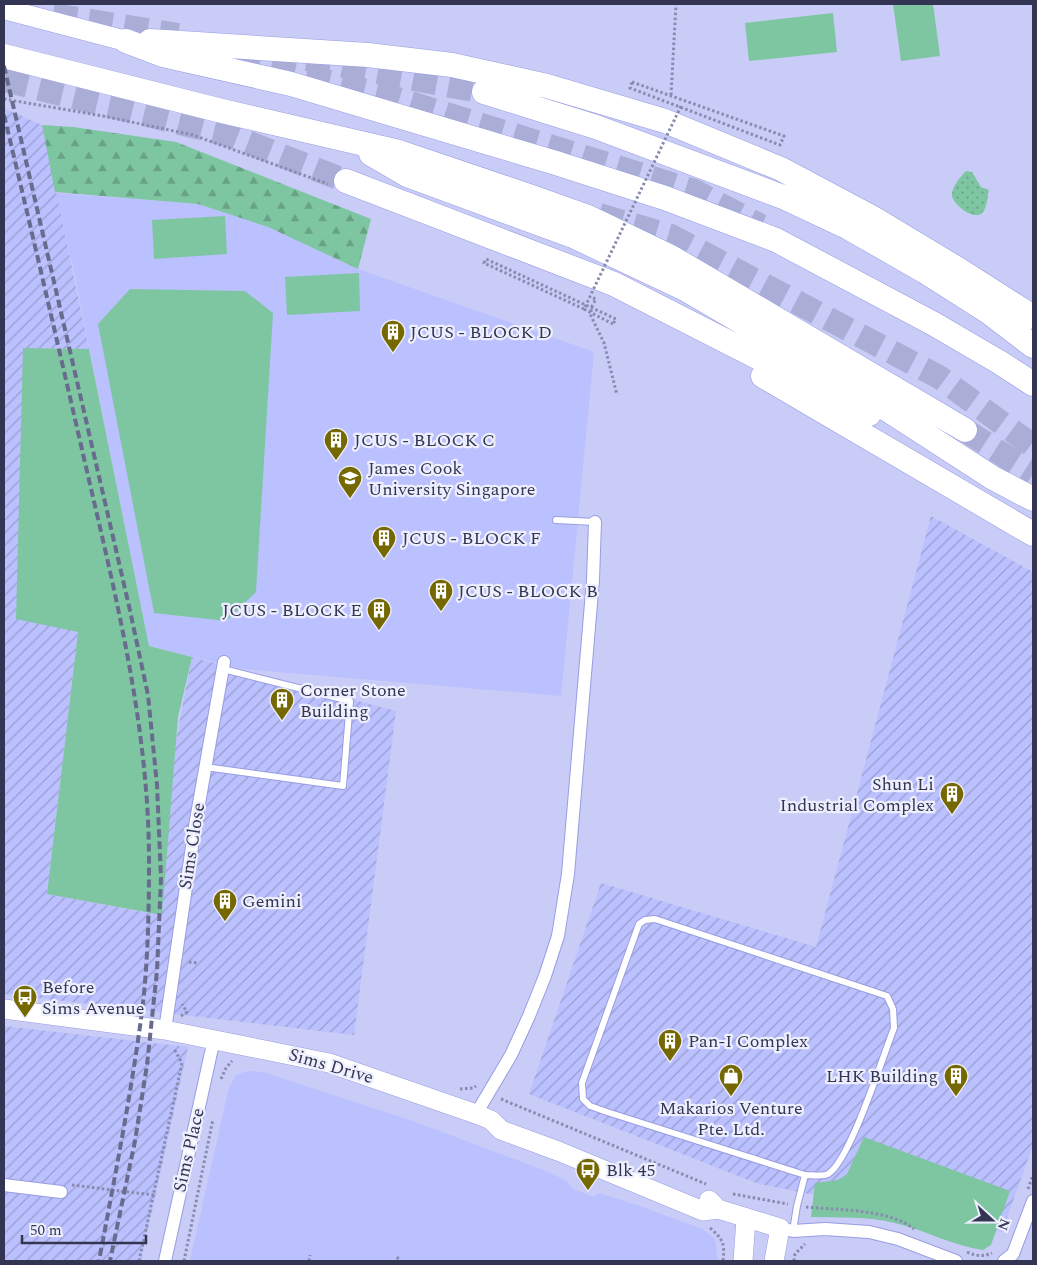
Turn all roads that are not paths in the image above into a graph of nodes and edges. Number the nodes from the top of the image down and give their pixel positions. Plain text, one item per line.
1 (4, 9) edge
2 (126, 41) junction
3 (4, 56) edge
4 (484, 92) tunnel mouth
5 (353, 143) junction
6 (339, 184) tunnel mouth
7 (518, 248) junction
8 (990, 313) junction
9 (1033, 318) edge
10 (1033, 336) edge
11 (1033, 346) edge
12 (1033, 384) edge
13 (965, 430) tunnel mouth
14 (953, 451) junction
15 (1033, 499) edge
16 (556, 520) dead end
17 (595, 522) joint
18 (1033, 534) edge
19 (223, 666) joint
20 (205, 767) junction
21 (4, 1008) edge
22 (165, 1030) junction
23 (212, 1048) junction
24 (484, 1117) junction
25 (806, 1175) junction
26 (4, 1185) edge
27 (61, 1192) road end
28 (1030, 1197) edge
29 (746, 1219) junction
30 (787, 1230) junction
31 (959, 1256) edge
32 (1001, 1256) edge
33 (165, 1261) edge
34 (743, 1261) edge
35 (774, 1261) edge

1 - 2 main road
2 - 9 highway
2 - 12 highway
3 - 5 highway
4 - 8 highway
5 - 13 highway
5 - 14 highway
6 - 7 highway
7 - 14 highway
7 - 18 highway
8 - 10 highway
8 - 11 highway
14 - 15 highway
16 - 17 lane
17 - 24 street
19 - 20 street, Sims Close
19 - 20 lane
20 - 22 street, Sims Close
21 - 22 street, Sims Drive
22 - 23 street, Sims Drive
23 - 24 street, Sims Drive
23 - 33 street, Sims Place
24 - 29 street, Sims Drive
25 - 25 lane
25 - 30 lane
26 - 27 street
28 - 32 street
29 - 30 street, Sims Drive
29 - 34 street
30 - 31 street
30 - 35 street

